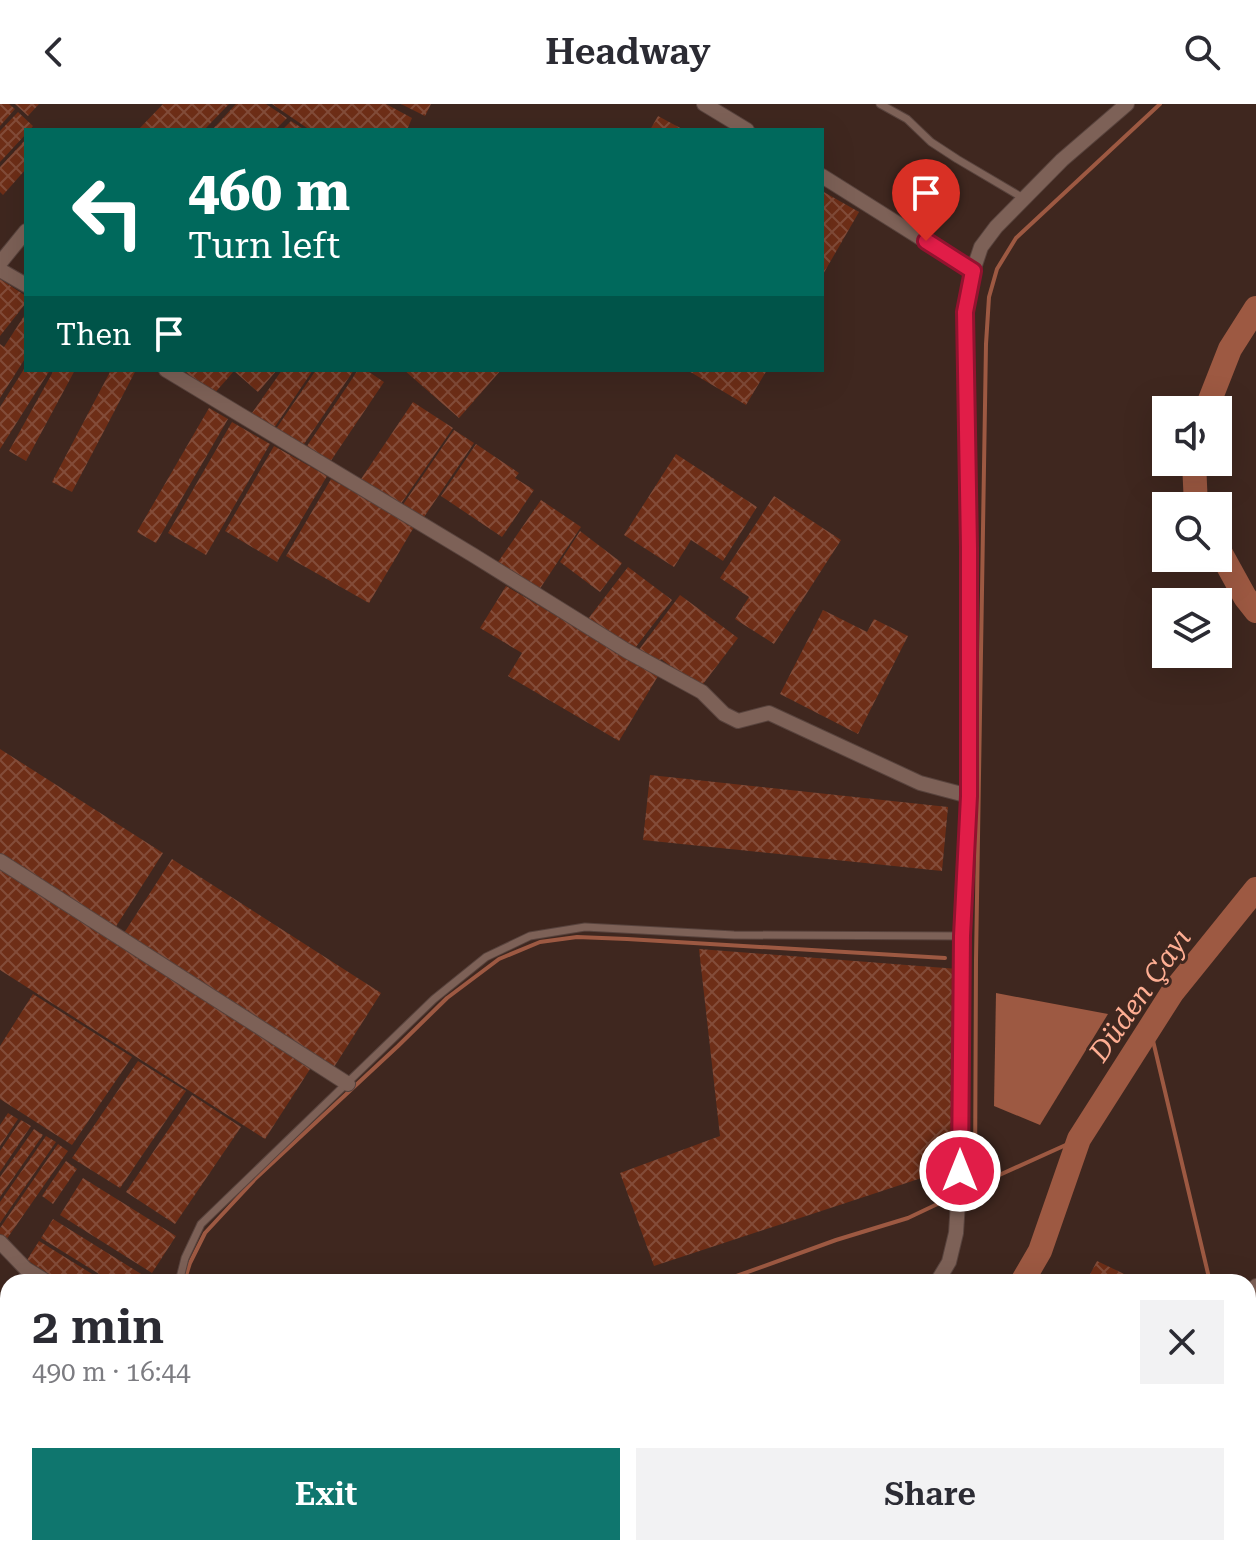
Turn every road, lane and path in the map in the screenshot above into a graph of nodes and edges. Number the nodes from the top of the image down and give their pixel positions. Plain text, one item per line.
1 (704, 104) edge
2 (880, 104) edge
3 (1127, 104) edge
4 (744, 128) edge
5 (824, 177) edge
6 (1023, 198) junction
7 (24, 233) edge
8 (0, 263) edge
9 (0, 270) edge
10 (973, 271) junction
11 (24, 284) edge
12 (169, 372) edge
13 (969, 796) junction
14 (0, 861) edge
15 (962, 936) junction
16 (348, 1084) junction
17 (0, 1242) edge
18 (34, 1274) edge
19 (181, 1274) edge
20 (942, 1274) edge

1 - 4 street
2 - 6 lane
3 - 6 street
5 - 10 street
6 - 10 street
7 - 8 street
9 - 11 street
10 - 13 street
12 - 13 street
13 - 15 street
14 - 16 street
15 - 16 lane
15 - 20 street
16 - 19 lane
17 - 18 street

